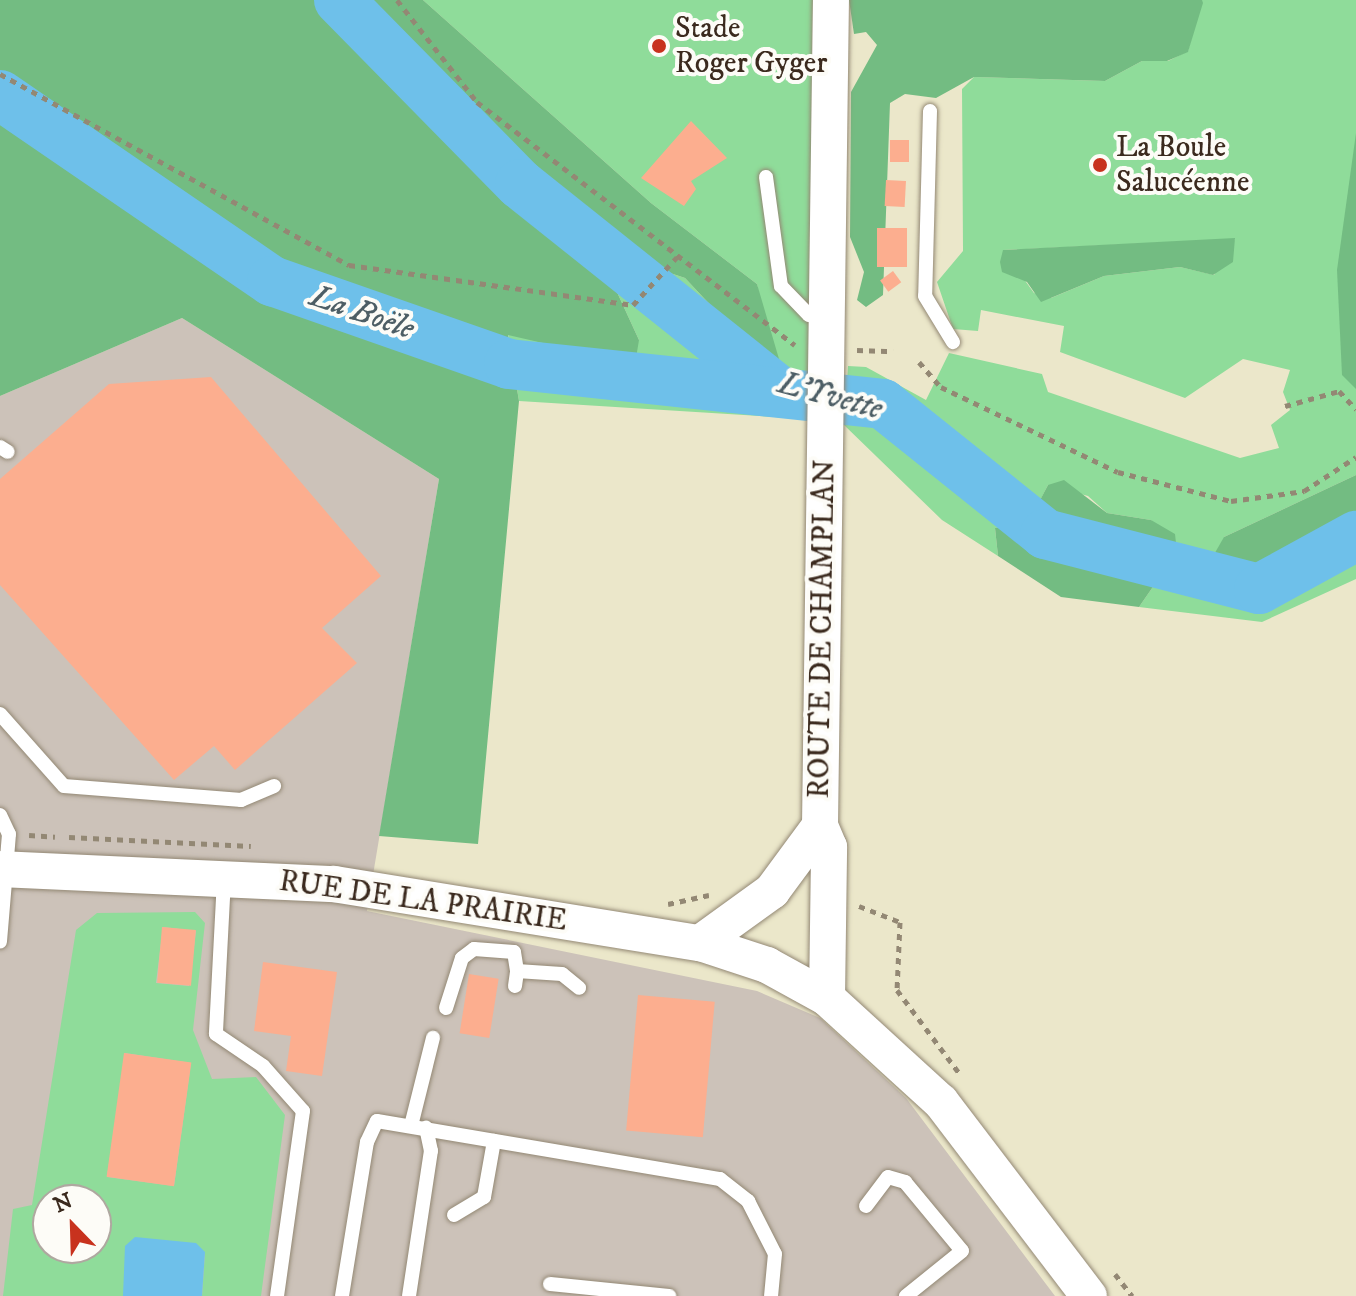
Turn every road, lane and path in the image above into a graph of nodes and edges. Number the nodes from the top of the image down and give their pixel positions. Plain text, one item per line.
1 (397, 0) edge
2 (831, 0) edge
3 (0, 74) edge
4 (930, 111) dead end
5 (766, 177) dead end
6 (677, 257) junction
7 (828, 333) junction
8 (953, 342) dead end
9 (919, 362) dead end
10 (1285, 406) dead end
11 (1356, 409) edge
12 (1356, 457) edge
13 (0, 714) edge
14 (274, 786) dead end
15 (0, 815) edge
16 (820, 826) junction
17 (4, 869) edge
18 (224, 879) junction
19 (823, 901) junction
20 (0, 942) edge
21 (700, 943) junction
22 (579, 988) dead end
23 (827, 998) junction
24 (446, 1008) dead end
25 (433, 1038) dead end
26 (969, 1085) dead end
27 (418, 1127) junction
28 (494, 1141) junction
29 (866, 1206) dead end
30 (454, 1215) dead end
31 (1106, 1262) dead end
32 (550, 1284) dead end
33 (277, 1296) edge
34 (342, 1296) edge
35 (409, 1296) edge
36 (669, 1296) edge
37 (771, 1296) edge
38 (906, 1296) edge
39 (1089, 1296) edge
40 (1132, 1296) edge

1 - 6 path
2 - 7 street, ROUTE DE CHAMPLAN
3 - 6 path
4 - 8 lane
5 - 7 lane
6 - 7 path
7 - 16 street, ROUTE DE CHAMPLAN
9 - 12 path
10 - 11 path
13 - 14 lane
15 - 17 lane
16 - 19 street, ROUTE DE CHAMPLAN
16 - 21 street
17 - 18 street, RUE DE LA PRAIRIE
17 - 20 lane
18 - 21 street, RUE DE LA PRAIRIE
18 - 33 lane
19 - 23 street, ROUTE DE CHAMPLAN
19 - 26 path
21 - 23 street
22 - 24 lane
23 - 39 street
25 - 27 lane
27 - 28 lane
27 - 34 lane
27 - 35 lane
28 - 30 lane
28 - 37 lane
29 - 38 lane
31 - 40 path
32 - 36 lane

